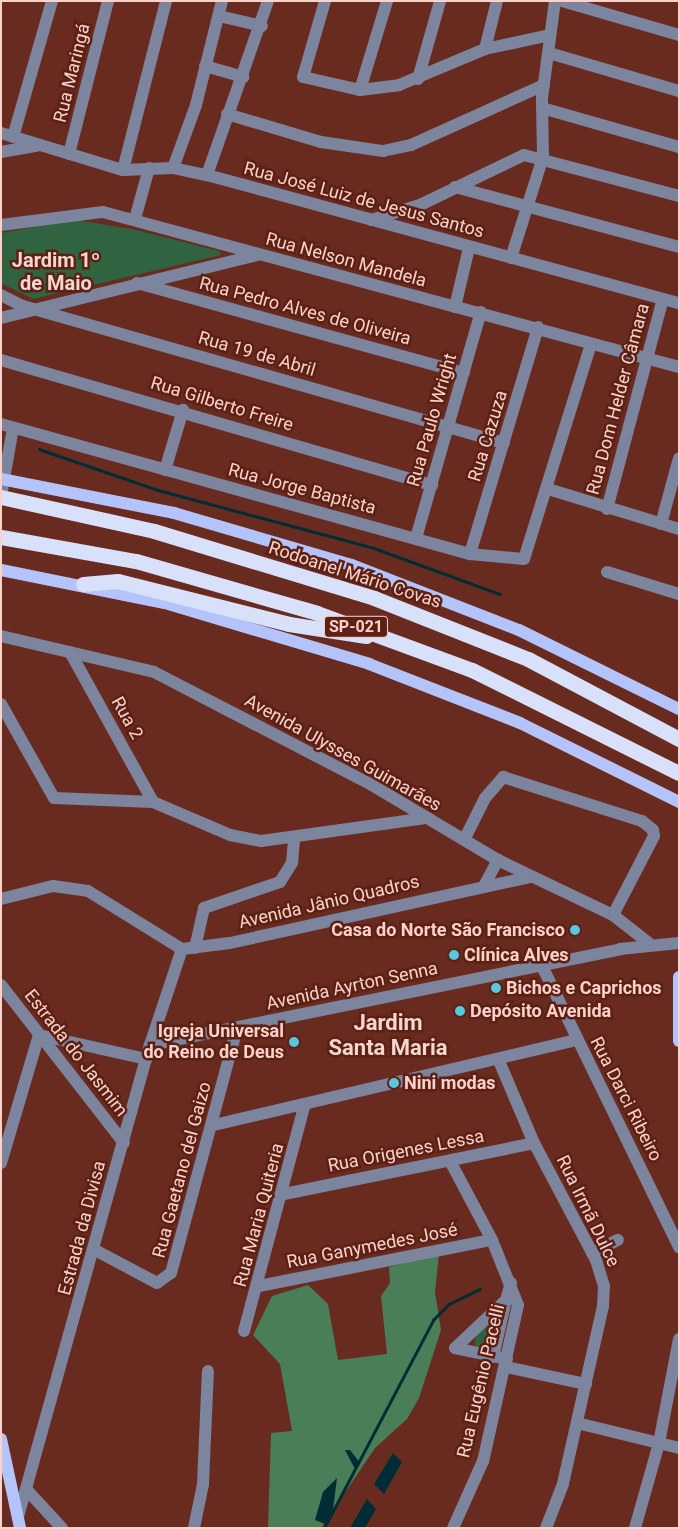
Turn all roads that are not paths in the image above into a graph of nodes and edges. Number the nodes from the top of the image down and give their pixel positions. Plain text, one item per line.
1 (52, 1) edge
2 (108, 1) edge
3 (166, 1) edge
4 (222, 1) edge
5 (268, 1) edge
6 (325, 1) edge
7 (387, 1) edge
8 (440, 1) edge
9 (497, 1) edge
10 (555, 1) edge
11 (562, 1) edge
12 (219, 16) junction
13 (262, 26) junction
14 (550, 35) junction
15 (679, 35) edge
16 (485, 49) junction
17 (549, 53) junction
18 (205, 66) junction
19 (243, 77) junction
20 (418, 79) junction
21 (544, 84) junction
22 (360, 90) junction
23 (679, 91) edge
24 (542, 108) junction
25 (227, 114) junction
26 (7, 135) edge
27 (39, 145) junction
28 (679, 147) edge
29 (1, 152) edge
30 (69, 154) junction
31 (543, 157) junction
32 (149, 168) junction
33 (173, 168) junction
34 (123, 170) junction
35 (207, 175) junction
36 (455, 188) junction
37 (679, 196) edge
38 (528, 204) junction
39 (134, 219) junction
40 (369, 221) junction
41 (1, 225) edge
42 (679, 247) edge
43 (469, 248) junction
44 (260, 255) junction
45 (511, 258) junction
46 (137, 283) junction
47 (1, 295) edge
48 (663, 299) junction
49 (679, 304) edge
50 (455, 307) junction
51 (36, 309) junction
52 (481, 312) junction
53 (1, 318) edge
54 (538, 328) junction
55 (591, 344) junction
56 (647, 359) junction
57 (1, 360) edge
58 (679, 367) edge
59 (464, 373) junction
60 (183, 410) junction
61 (7, 426) edge
62 (449, 429) junction
63 (504, 444) junction
64 (679, 458) edge
65 (165, 470) junction
66 (1, 479) edge
67 (432, 485) junction
68 (548, 489) junction
69 (1, 497) edge
70 (608, 508) junction
71 (661, 524) junction
72 (679, 529) edge
73 (8, 538) edge
74 (416, 538) junction
75 (470, 554) junction
76 (1, 570) edge
77 (607, 572) dead end
78 (83, 584) junction
79 (679, 594) edge
80 (1, 636) edge
81 (386, 638) junction
82 (70, 652) junction
83 (1, 704) edge
84 (679, 709) edge
85 (679, 739) edge
86 (679, 773) edge
87 (153, 802) junction
88 (399, 802) junction
89 (679, 802) edge
90 (427, 818) junction
91 (384, 821) junction
92 (294, 839) junction
93 (464, 840) junction
94 (498, 860) junction
95 (530, 877) junction
96 (484, 886) junction
97 (1, 899) edge
98 (613, 915) junction
99 (679, 943) edge
100 (650, 944) junction
101 (188, 948) junction
102 (542, 966) junction
103 (679, 977) edge
104 (1, 985) edge
105 (237, 1029) junction
106 (39, 1035) junction
107 (577, 1040) junction
108 (679, 1041) edge
109 (150, 1045) junction
110 (146, 1058) junction
111 (499, 1061) junction
112 (304, 1107) junction
113 (214, 1125) junction
114 (534, 1143) junction
115 (124, 1144) junction
116 (450, 1161) junction
117 (1, 1163) edge
118 (284, 1194) junction
119 (492, 1240) junction
120 (618, 1240) dead end
121 (679, 1247) edge
122 (95, 1250) junction
123 (592, 1253) junction
124 (511, 1282) junction
125 (259, 1286) junction
126 (506, 1300) junction
127 (244, 1331) dead end
128 (679, 1339) edge
129 (492, 1357) junction
130 (506, 1363) junction
131 (208, 1371) dead end
132 (586, 1384) junction
133 (577, 1423) junction
134 (1, 1439) edge
135 (659, 1443) junction
136 (679, 1448) edge
137 (27, 1490) junction
138 (19, 1522) edge
139 (62, 1528) edge
140 (194, 1528) edge
141 (453, 1528) edge
142 (546, 1528) edge
143 (636, 1528) edge

1 - 26 street
2 - 30 street, Rua Maringá
3 - 34 street
4 - 12 street
5 - 13 street
6 - 22 street
7 - 22 street
8 - 20 street
9 - 16 street
10 - 14 street
11 - 15 street
12 - 13 street
12 - 18 street
13 - 19 street
14 - 16 street
14 - 17 street
16 - 20 street
17 - 21 street
17 - 23 street
18 - 19 street
18 - 33 street
19 - 25 street
20 - 22 street
21 - 24 street
21 - 25 street
24 - 28 street
24 - 31 street
25 - 35 street
26 - 27 street, Rua José Luiz de Jesus Santos
27 - 29 street
27 - 30 street, Rua José Luiz de Jesus Santos
30 - 34 street, Rua José Luiz de Jesus Santos
31 - 36 street
31 - 37 street
31 - 38 street
32 - 33 street, Rua José Luiz de Jesus Santos
32 - 34 street, Rua José Luiz de Jesus Santos
32 - 39 street
33 - 35 street, Rua José Luiz de Jesus Santos
35 - 40 street, Rua José Luiz de Jesus Santos
36 - 38 street
36 - 40 street
38 - 42 street
38 - 45 street
39 - 41 street, Rua Nelson Mandela
39 - 44 street, Rua Nelson Mandela
40 - 43 street, Rua José Luiz de Jesus Santos
43 - 45 street, Rua José Luiz de Jesus Santos
43 - 50 street
44 - 46 street
44 - 50 street, Rua Nelson Mandela
45 - 48 street, Rua José Luiz de Jesus Santos
46 - 51 street
46 - 59 street, Rua Pedro Alves de Oliveira
47 - 51 street, Rua 19 de Abril
48 - 49 street, Rua José Luiz de Jesus Santos
48 - 56 street, Rua Dom Helder Câmara
50 - 52 street, Rua Nelson Mandela
51 - 53 street
51 - 62 street, Rua 19 de Abril
52 - 54 street, Rua Nelson Mandela
52 - 59 street, Rua Paulo Wright
54 - 55 street, Rua Nelson Mandela
54 - 63 street, Rua Cazuza
55 - 56 street, Rua Nelson Mandela
55 - 68 street
56 - 58 street, Rua Nelson Mandela
56 - 70 street, Rua Dom Helder Câmara
57 - 60 street, Rua Gilberto Freire
59 - 62 street, Rua Paulo Wright
60 - 65 street
60 - 67 street, Rua Gilberto Freire
61 - 65 street, Rua Jorge Baptista
61 - 69 street
62 - 63 street, Rua 19 de Abril
62 - 67 street, Rua Paulo Wright
63 - 75 street, Rua Cazuza
64 - 71 street
65 - 74 street, Rua Jorge Baptista
66 - 84 main road
67 - 74 street, Rua Paulo Wright
68 - 70 street
68 - 75 street, Rua Jorge Baptista
69 - 85 highway, Rodoanel Mário Covas / SP-021
70 - 71 street
71 - 72 street
73 - 81 highway, SP-021
74 - 75 street, Rua Jorge Baptista
76 - 78 main road
77 - 79 street
78 - 81 highway
78 - 89 main road
80 - 82 street, Avenida Ulysses Guimarães
81 - 86 highway, SP-021
82 - 87 street, Rua 2
82 - 88 street, Avenida Ulysses Guimarães
83 - 87 street
87 - 92 street
88 - 90 street, Avenida Ulysses Guimarães
88 - 91 street
90 - 91 street
90 - 93 street, Avenida Ulysses Guimarães
91 - 92 street
92 - 101 street, Estrada da Divisa
93 - 94 street, Avenida Ulysses Guimarães
93 - 98 street
94 - 95 street, Avenida Ulysses Guimarães
94 - 96 street
95 - 96 street, Avenida Jânio Quadros
95 - 98 street, Avenida Ulysses Guimarães
96 - 101 street, Avenida Jânio Quadros
97 - 101 street
98 - 100 street, Avenida Ulysses Guimarães
99 - 100 street, Avenida Ayrton Senna
100 - 102 street, Avenida Ayrton Senna
101 - 109 street, Estrada da Divisa
102 - 105 street, Avenida Ayrton Senna
102 - 107 street, Rua Darci Ribeiro
103 - 108 main road
104 - 106 street, Estrada do Jasmim
105 - 109 street, Avenida Ayrton Senna
105 - 113 street, Rua Gaetano del Gaizo
106 - 110 street
106 - 115 street, Estrada do Jasmim
106 - 117 street
107 - 111 street
107 - 121 street, Rua Darci Ribeiro
109 - 110 street, Estrada da Divisa
110 - 115 street, Estrada da Divisa
111 - 112 street
111 - 114 street, Rua Irmã Dulce
112 - 113 street
112 - 118 street, Rua Maria Quiteria
113 - 122 street, Rua Gaetano del Gaizo
114 - 116 street, Rua Origenes Lessa
114 - 123 street, Rua Irmã Dulce
115 - 122 street, Estrada da Divisa
116 - 118 street, Rua Origenes Lessa
116 - 119 street, Rua Eugênio Pacelli
118 - 125 street, Rua Maria Quiteria
119 - 124 street, Rua Eugênio Pacelli
119 - 125 street, Rua Ganymedes José
120 - 123 street
122 - 137 street, Estrada da Divisa
123 - 132 street, Rua Irmã Dulce
124 - 126 street
124 - 130 street, Rua Eugênio Pacelli
125 - 127 street, Rua Maria Quiteria
126 - 129 street
126 - 129 street
128 - 135 street
129 - 130 street
130 - 132 street
130 - 141 street, Rua Eugênio Pacelli
131 - 140 street
132 - 133 street, Rua Irmã Dulce
133 - 135 street
133 - 142 street, Rua Irmã Dulce
134 - 138 main road
135 - 136 street
135 - 143 street
137 - 138 street, Estrada da Divisa
137 - 139 street

